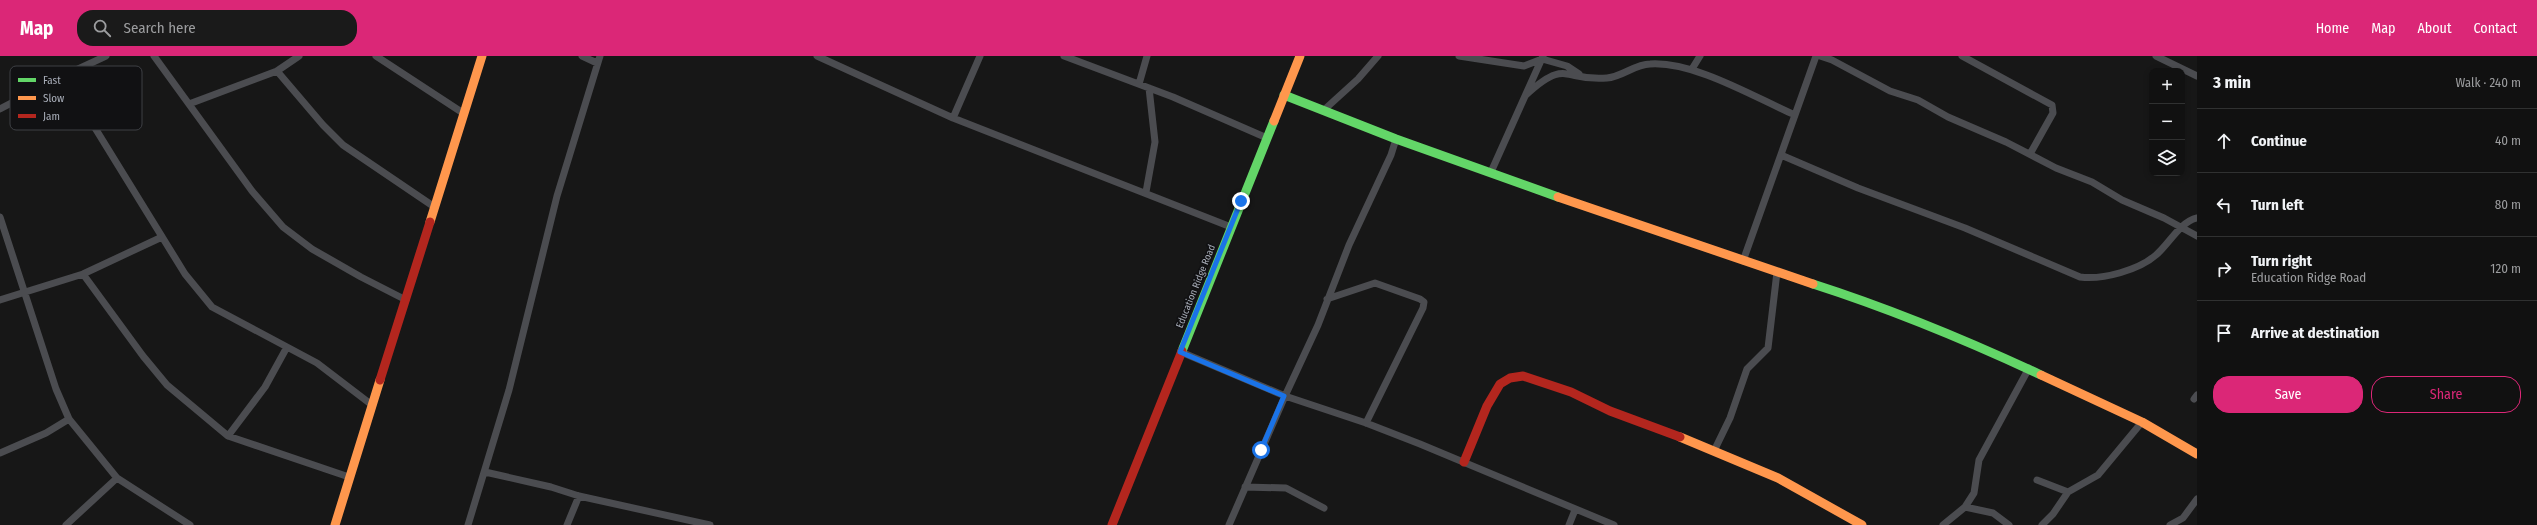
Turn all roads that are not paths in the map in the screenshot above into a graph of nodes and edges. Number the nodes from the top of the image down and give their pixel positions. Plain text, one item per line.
1 (106, 56) edge
2 (154, 56) edge
3 (299, 56) edge
4 (376, 56) edge
5 (482, 56) edge
6 (582, 56) edge
7 (817, 56) edge
8 (980, 56) edge
9 (1064, 56) edge
10 (1147, 56) edge
11 (1300, 56) edge
12 (1378, 56) edge
13 (1459, 56) edge
14 (1700, 56) edge
15 (1816, 56) edge
16 (1820, 56) edge
17 (1962, 56) edge
18 (2156, 56) edge
19 (1543, 58) edge
20 (598, 60) edge
21 (84, 66) edge
22 (1692, 69) junction
23 (277, 71) junction
24 (1580, 75) junction
25 (2197, 76) edge
26 (1139, 84) junction
27 (1149, 88) junction
28 (1526, 94) junction
29 (1284, 95) junction
30 (10, 104) edge
31 (189, 104) junction
32 (0, 109) edge
33 (1324, 109) junction
34 (463, 113) junction
35 (1795, 115) junction
36 (953, 118) junction
37 (96, 130) edge
38 (1267, 138) junction
39 (1396, 139) junction
40 (2030, 154) junction
41 (1781, 155) junction
42 (1491, 172) junction
43 (1146, 192) junction
44 (433, 206) junction
45 (0, 217) edge
46 (2197, 218) edge
47 (1231, 227) junction
48 (2182, 227) junction
49 (2197, 236) edge
50 (162, 237) junction
51 (1743, 261) junction
52 (1777, 272) junction
53 (83, 274) junction
54 (24, 292) junction
55 (1327, 299) junction
56 (0, 300) edge
57 (406, 300) junction
58 (287, 347) junction
59 (1180, 352) junction
60 (2029, 368) junction
61 (1284, 396) junction
62 (372, 405) junction
63 (69, 419) junction
64 (2142, 422) junction
65 (1366, 423) junction
66 (228, 436) junction
67 (1714, 451) junction
68 (0, 453) edge
69 (2197, 454) edge
70 (1464, 462) junction
71 (485, 472) junction
72 (349, 477) junction
73 (117, 478) junction
74 (2037, 480) dead end
75 (1245, 487) junction
76 (2068, 492) junction
77 (579, 496) junction
78 (2197, 499) edge
79 (1964, 507) junction
80 (1324, 508) dead end
81 (1575, 510) junction
82 (66, 525) edge
83 (190, 525) edge
84 (335, 525) edge
85 (468, 525) edge
86 (567, 525) edge
87 (710, 525) edge
88 (1112, 525) edge
89 (1228, 525) edge
90 (1570, 525) edge
91 (1614, 525) edge
92 (1862, 525) edge
93 (1943, 525) edge
94 (2009, 525) edge
95 (2042, 525) edge
96 (2170, 525) edge

1 - 21 street
2 - 31 street
3 - 23 street
4 - 34 street
5 - 34 street
6 - 20 street
7 - 36 street
8 - 36 street
9 - 26 street
10 - 26 street
11 - 29 street, Education Ridge Road
12 - 33 street
13 - 19 street
14 - 22 street
15 - 35 street
16 - 40 street
17 - 40 street
18 - 25 street
19 - 24 street
19 - 28 street
20 - 71 street
22 - 24 street
22 - 35 street
23 - 31 street
23 - 44 street
24 - 28 street
26 - 27 street
27 - 38 street
27 - 43 street
28 - 42 street
29 - 33 street
29 - 38 street, Education Ridge Road
30 - 32 street
31 - 57 street
33 - 39 street
34 - 44 street
35 - 41 street
36 - 43 street
37 - 50 street
38 - 47 street, Education Ridge Road
39 - 42 street
39 - 55 street
40 - 48 street
41 - 48 street
41 - 51 street
42 - 51 street
43 - 47 street
44 - 57 street
45 - 54 street
46 - 48 street
47 - 59 street, Education Ridge Road
48 - 49 street
50 - 53 street
50 - 58 street
51 - 52 street
52 - 60 street
52 - 67 street
53 - 54 street
53 - 66 street
54 - 56 street
54 - 63 street
55 - 61 street
55 - 65 street
57 - 62 street
58 - 62 street
58 - 66 street
59 - 61 street
59 - 88 street, Education Ridge Road
60 - 64 street
60 - 79 street
61 - 65 street
61 - 75 street
62 - 72 street
63 - 68 street
63 - 73 street
64 - 69 street
64 - 76 street
65 - 70 street
66 - 72 street
67 - 70 street
67 - 92 street
70 - 81 street
71 - 77 street
71 - 85 street
72 - 84 street
73 - 82 street
73 - 83 street
74 - 76 street
75 - 80 street
75 - 89 street
76 - 95 street
77 - 86 street
77 - 87 street
78 - 96 street
79 - 93 street
79 - 94 street
81 - 90 street
81 - 91 street

